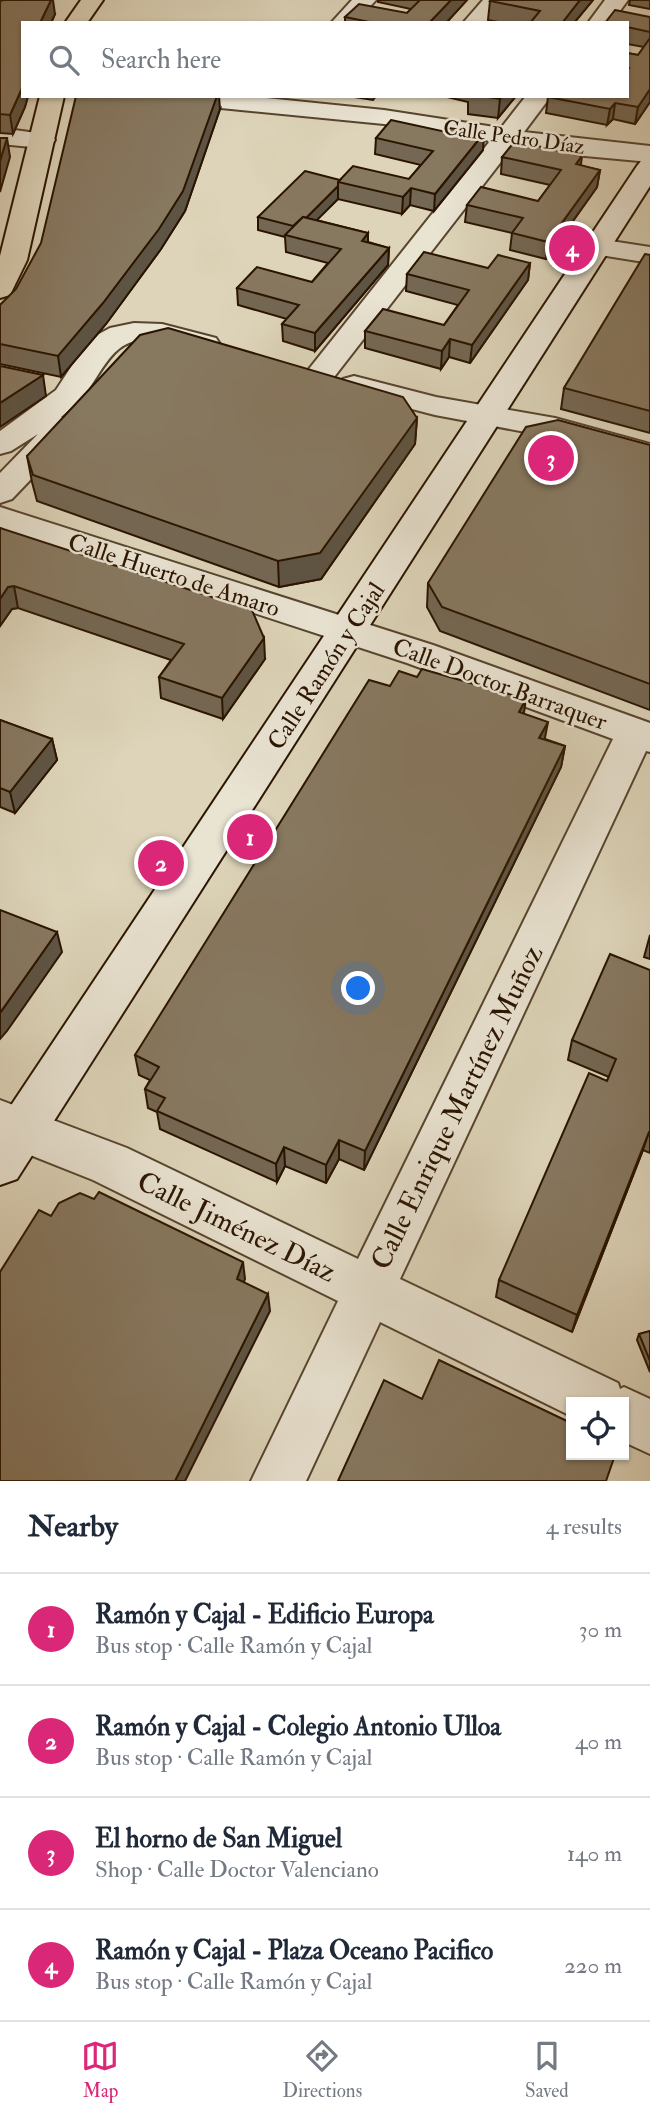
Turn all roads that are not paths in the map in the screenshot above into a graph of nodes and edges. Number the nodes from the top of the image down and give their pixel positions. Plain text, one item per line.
1 (92, 0) edge
2 (365, 0) edge
3 (495, 0) edge
4 (617, 0) edge
5 (77, 21) edge
6 (344, 21) edge
7 (476, 21) edge
8 (601, 21) edge
9 (52, 98) edge
10 (203, 98) edge
11 (402, 98) edge
12 (537, 98) edge
13 (287, 103) edge
14 (384, 117) junction
15 (0, 136) edge
16 (507, 136) junction
17 (42, 140) junction
18 (650, 154) edge
19 (650, 166) edge
20 (598, 247) junction
21 (650, 255) edge
22 (0, 289) edge
23 (169, 335) junction
24 (232, 352) edge
25 (36, 383) edge
26 (72, 391) junction
27 (490, 416) junction
28 (0, 444) edge
29 (650, 454) edge
30 (0, 492) edge
31 (0, 518) edge
32 (349, 631) junction
33 (643, 736) edge
34 (7, 1138) edge
35 (368, 1291) junction
36 (589, 1397) edge
37 (629, 1416) edge
38 (650, 1427) edge
39 (278, 1481) edge

1 - 5 main road
2 - 6 street
3 - 7 street
4 - 8 street
9 - 17 main road
10 - 13 street, Calle Pedro Díaz
11 - 14 street
12 - 16 street
13 - 14 street, Calle Pedro Díaz
14 - 16 street, Calle Pedro Díaz
15 - 17 street
16 - 18 street, Calle Pedro Díaz
16 - 27 street
17 - 22 main road
19 - 20 street, Calle Ramón y Cajal
20 - 21 street
20 - 27 street, Calle Ramón y Cajal
23 - 24 street
23 - 26 street
23 - 30 street
25 - 26 street
26 - 28 street
27 - 29 street
27 - 32 street, Calle Ramón y Cajal
31 - 32 street, Calle Huerto de Amaro
32 - 33 street, Calle Doctor Barraquer
32 - 34 street, Calle Ramón y Cajal
33 - 35 street, Calle Enrique Martínez Muñoz
34 - 35 street, Calle Jiménez Díaz
35 - 36 street, Calle Jiménez Díaz
35 - 39 street, Calle Enrique Martínez Muñoz
37 - 38 street

